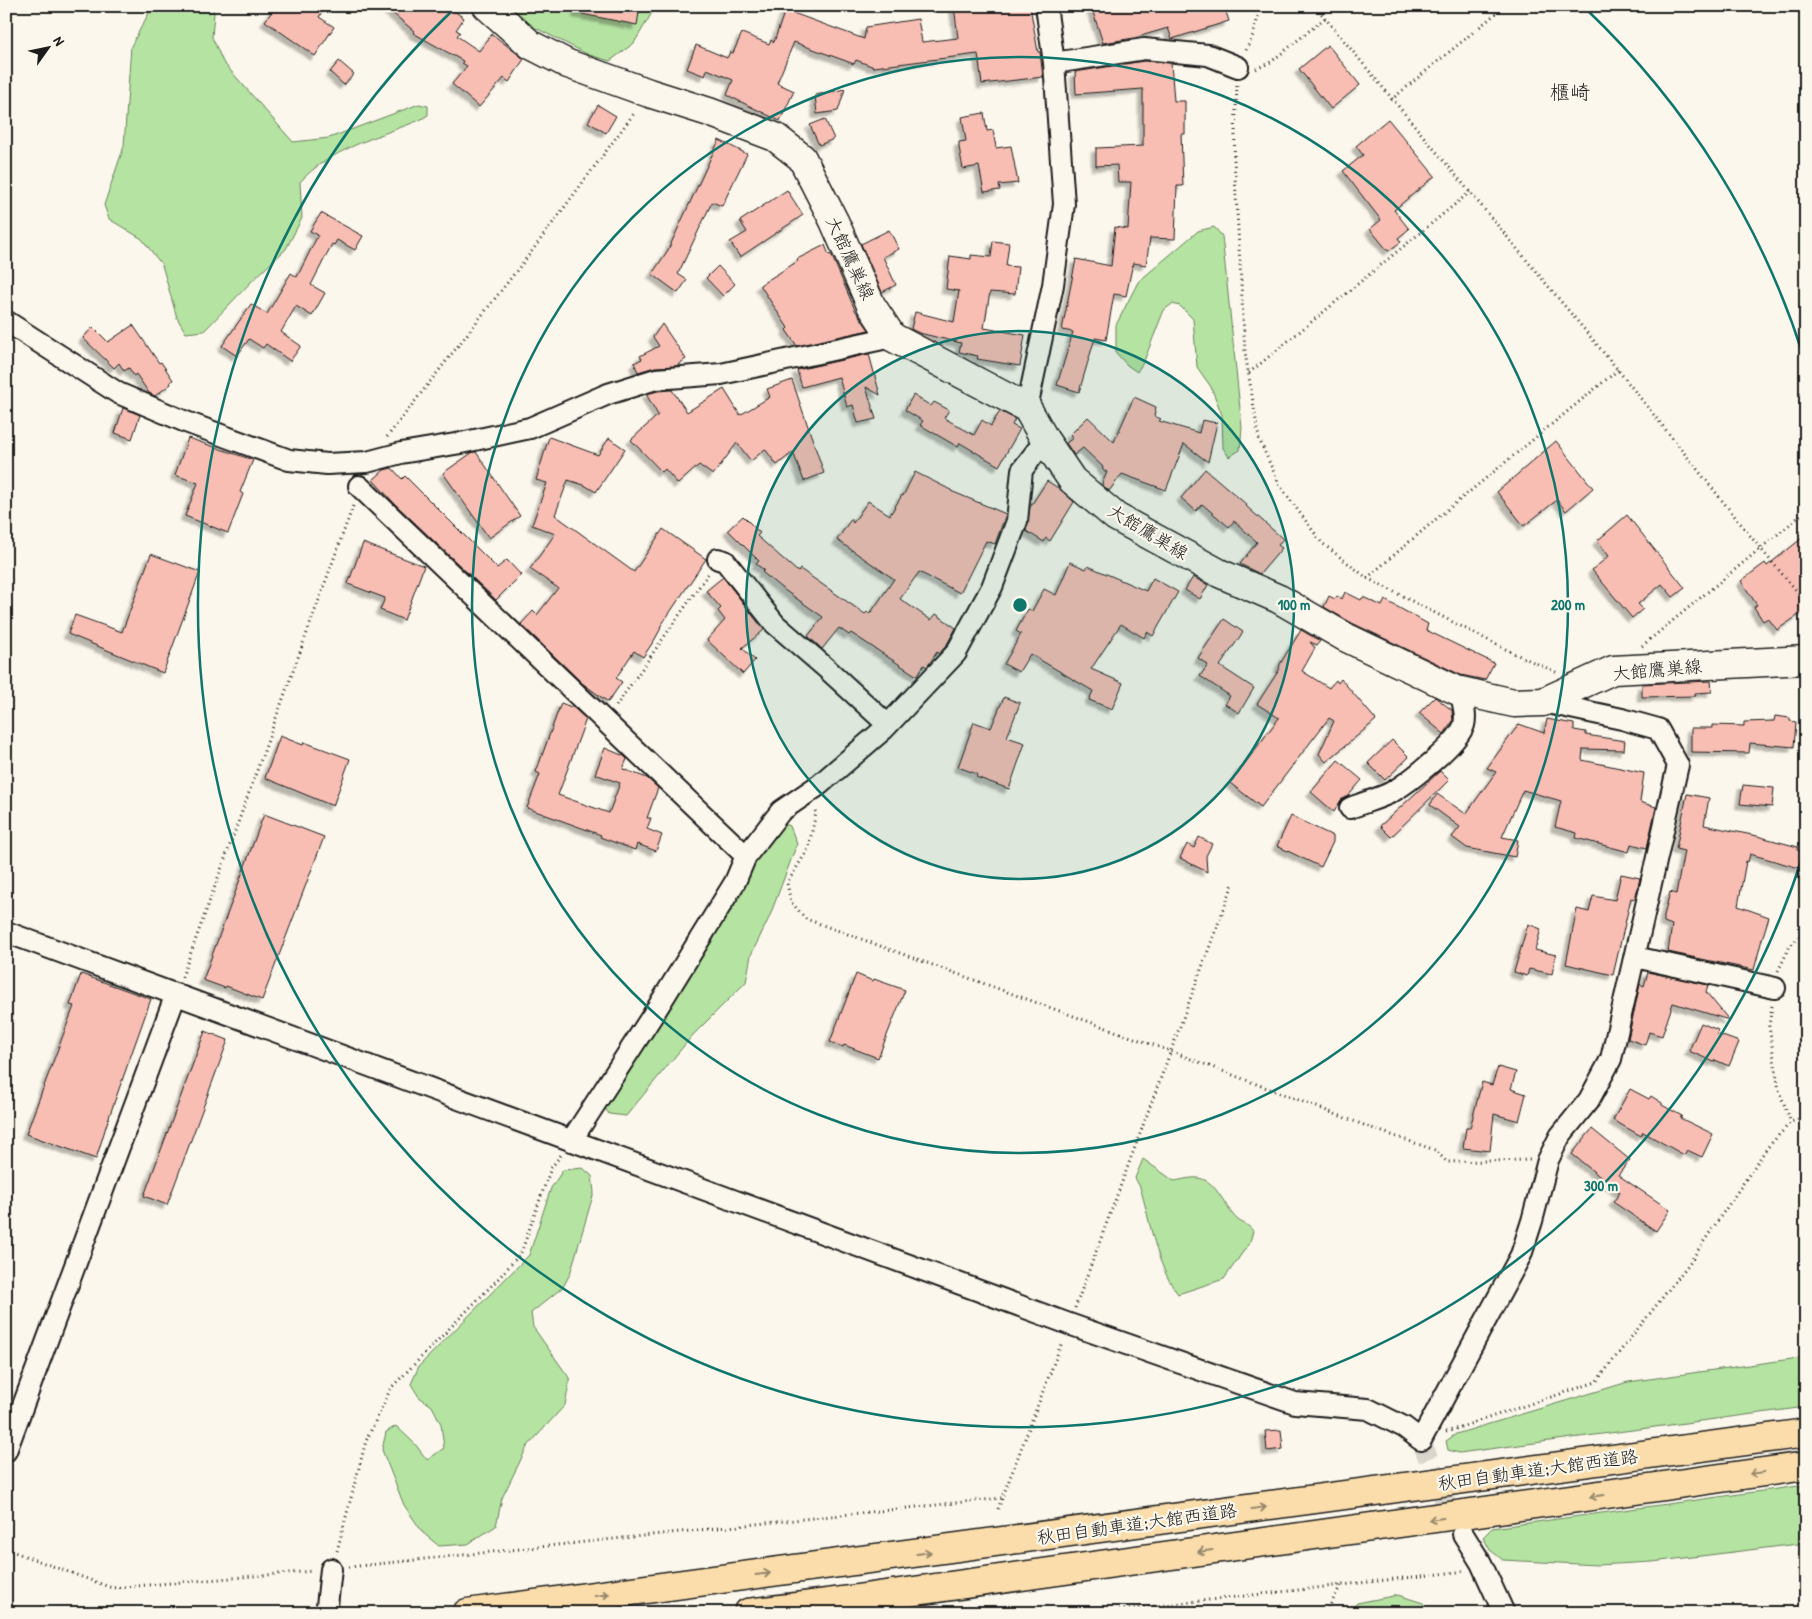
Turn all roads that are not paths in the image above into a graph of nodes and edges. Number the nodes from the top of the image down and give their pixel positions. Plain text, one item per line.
1 (487, 6) edge
2 (1046, 6) edge
3 (1054, 63) junction
4 (1238, 67) road end
5 (6, 321) edge
6 (892, 337) junction
7 (1027, 408) junction
8 (1045, 440) junction
9 (359, 486) road end
10 (718, 559) road end
11 (1806, 660) edge
12 (1460, 691) junction
13 (1543, 702) junction
14 (888, 725) junction
15 (1350, 808) dead end
16 (746, 856) junction
17 (6, 932) edge
18 (1634, 957) junction
19 (1775, 988) road end
20 (176, 994) junction
21 (571, 1140) junction
22 (1806, 1433) edge
23 (6, 1451) edge
24 (1806, 1466) edge
25 (1463, 1534) tunnel mouth
26 (331, 1569) road end
27 (327, 1606) dead end
28 (467, 1613) edge
29 (748, 1613) edge
30 (1504, 1613) edge

1 - 6 main road, 大館鷹巣線
2 - 3 street
3 - 4 street
3 - 7 street
5 - 6 street
6 - 7 main road, 大館鷹巣線
7 - 8 main road, 大館鷹巣線
8 - 12 main road, 大館鷹巣線
8 - 14 street
9 - 16 street
10 - 14 street
11 - 13 main road, 大館鷹巣線
12 - 13 main road, 大館鷹巣線
12 - 15 street
13 - 18 street
14 - 16 street
16 - 21 street
17 - 20 street
18 - 19 street
18 - 21 street
20 - 21 street
20 - 23 street
28 -> 22 highway, 秋田自動車道;大館西道路
24 -> 29 highway, 秋田自動車道;大館西道路
25 - 30 street
26 - 27 street

